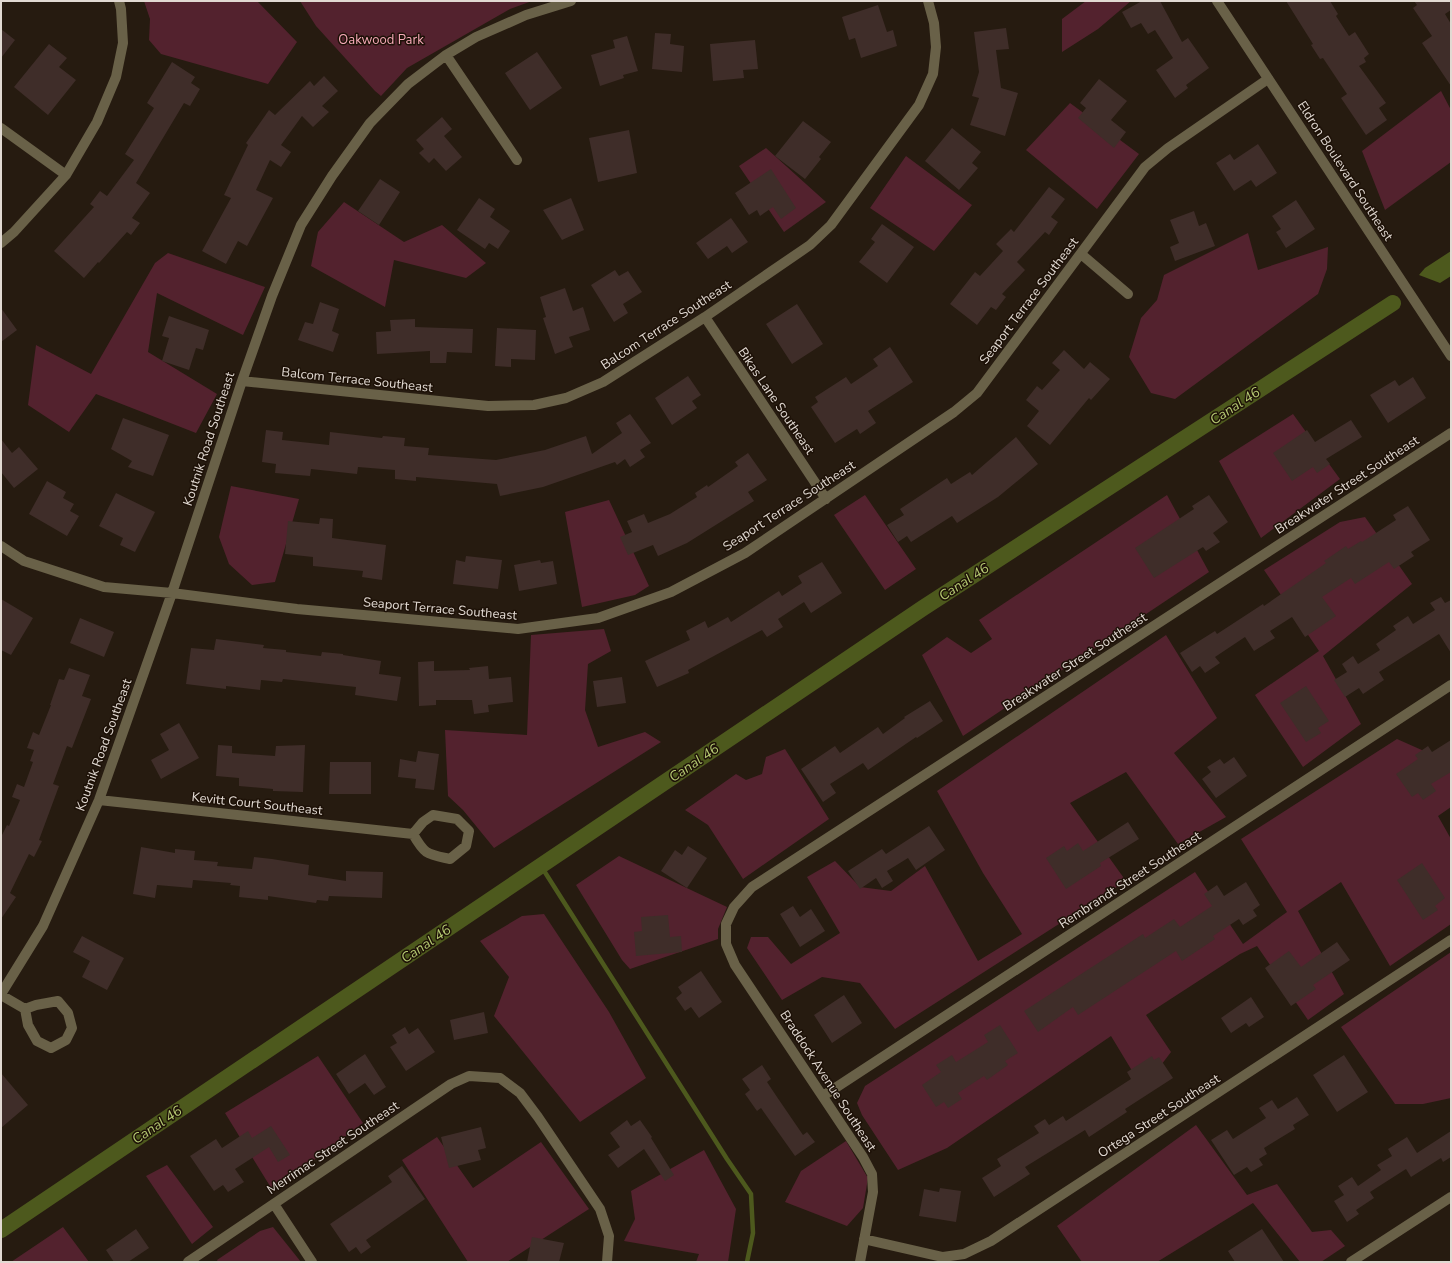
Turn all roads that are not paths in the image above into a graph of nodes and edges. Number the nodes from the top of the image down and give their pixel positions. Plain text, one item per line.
1 (119, 1) edge
2 (571, 1) edge
3 (928, 1) edge
4 (1217, 1) edge
5 (446, 55) junction
6 (1268, 79) junction
7 (1, 128) edge
8 (517, 160) dead end
9 (66, 175) junction
10 (1, 243) edge
11 (1081, 254) junction
12 (1128, 294) dead end
13 (705, 317) junction
14 (1451, 356) edge
15 (242, 381) junction
16 (1451, 433) edge
17 (826, 499) junction
18 (1, 546) edge
19 (172, 594) junction
20 (1451, 685) edge
21 (99, 800) junction
22 (413, 834) junction
23 (726, 924) joint
24 (1451, 940) edge
25 (1, 995) edge
26 (25, 1010) junction
27 (823, 1096) junction
28 (1451, 1197) edge
29 (274, 1204) junction
30 (864, 1239) junction
31 (188, 1262) edge
32 (312, 1262) edge
33 (607, 1262) edge
34 (860, 1262) edge
35 (1351, 1262) edge

1 - 9 street
2 - 5 street, Koutnik Road Southeast
3 - 13 street, Balcom Terrace Southeast
4 - 6 street, Eldron Boulevard Southeast
5 - 8 street
5 - 15 street, Koutnik Road Southeast
6 - 11 street, Seaport Terrace Southeast
6 - 14 street, Eldron Boulevard Southeast
7 - 9 street
9 - 10 street
11 - 12 street
11 - 17 street, Seaport Terrace Southeast
13 - 15 street, Balcom Terrace Southeast
13 - 17 street, Bikas Lane Southeast
15 - 19 street, Koutnik Road Southeast
16 - 23 street, Breakwater Street Southeast
17 - 19 street, Seaport Terrace Southeast
18 - 19 street, Seaport Terrace Southeast
19 - 21 street, Koutnik Road Southeast
20 - 27 street, Rembrandt Street Southeast
21 - 22 street, Kevitt Court Southeast
21 - 25 street, Koutnik Road Southeast
22 - 22 street
23 - 27 street, Braddock Avenue Southeast
24 - 30 street, Ortega Street Southeast
25 - 26 street
26 - 26 street
27 - 30 street, Braddock Avenue Southeast
28 - 35 street
29 - 31 street, Merrimac Street Southeast
29 - 32 street
29 - 33 street, Merrimac Street Southeast
30 - 34 street, Braddock Avenue Southeast

